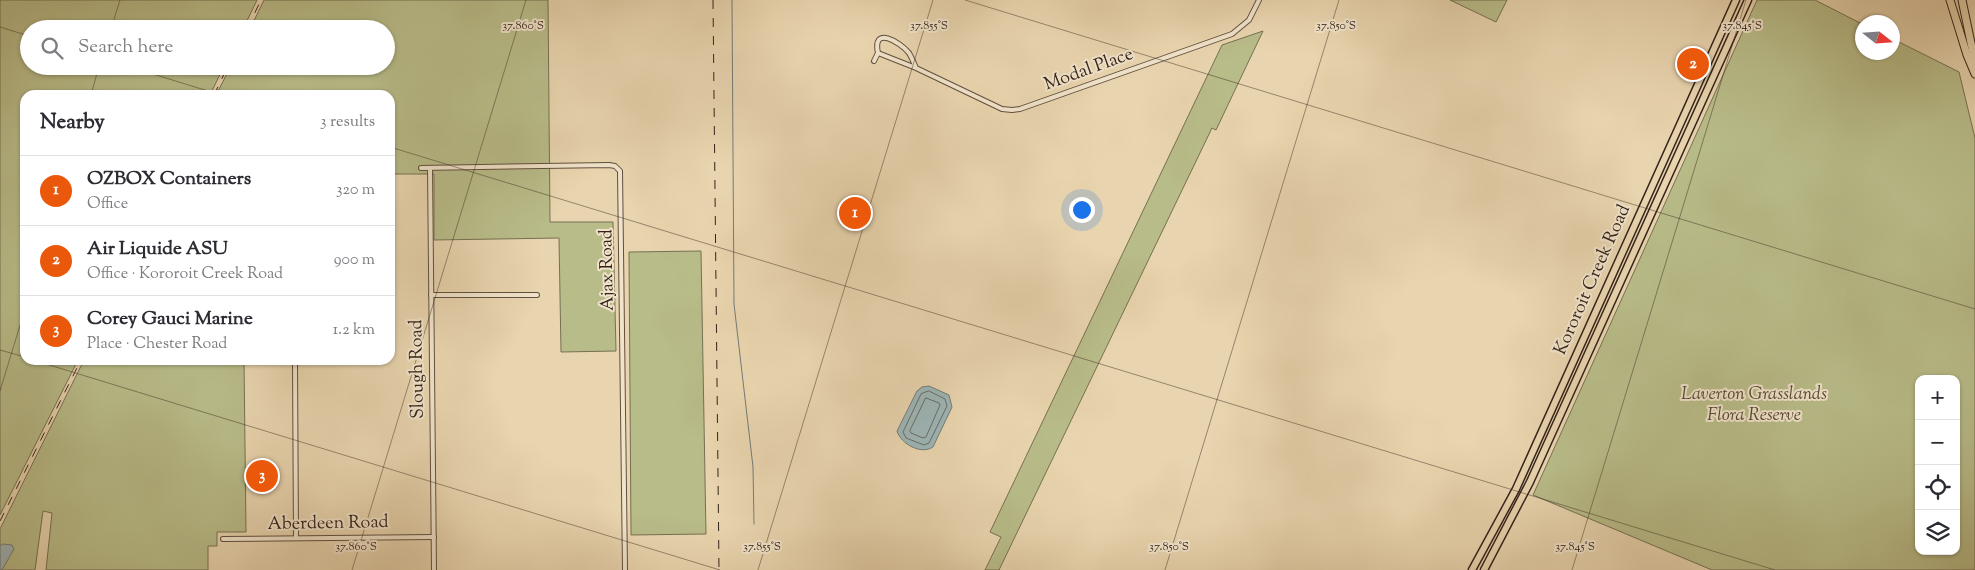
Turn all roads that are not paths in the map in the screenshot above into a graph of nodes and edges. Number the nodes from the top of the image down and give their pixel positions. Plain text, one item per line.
1 (1259, 0) edge
2 (1736, 0) edge
3 (1748, 0) edge
4 (1950, 0) edge
5 (1962, 0) edge
6 (878, 53) junction
7 (874, 61) dead end
8 (1975, 62) edge
9 (916, 68) junction
10 (1975, 74) edge
11 (1688, 108) junction
12 (1697, 113) junction
13 (421, 168) dead end
14 (430, 168) junction
15 (1644, 206) junction
16 (1653, 210) junction
17 (431, 295) junction
18 (537, 295) dead end
19 (294, 365) edge
20 (1520, 478) junction
21 (1530, 482) junction
22 (434, 537) junction
23 (296, 538) junction
24 (223, 539) dead end
25 (434, 570) edge
26 (625, 570) edge
27 (1472, 570) edge
28 (1484, 570) edge

1 - 9 street, Modal Place
2 - 11 main road, Kororoit Creek Road
3 - 12 main road, Kororoit Creek Road
4 - 10 highway
5 - 8 highway
6 - 7 street
6 - 9 street, Modal Place
6 - 9 street
11 - 12 main road
11 - 15 main road, Kororoit Creek Road
12 - 16 main road, Kororoit Creek Road
13 - 14 street, Ajax Road
14 - 17 street, Slough Road
14 - 26 street, Ajax Road
15 - 16 main road
15 - 20 main road, Kororoit Creek Road
16 - 21 main road, Kororoit Creek Road
17 - 18 street
17 - 22 street, Slough Road
19 - 23 street
20 - 21 main road
20 - 27 main road, Kororoit Creek Road
21 - 28 main road, Kororoit Creek Road
22 - 23 street, Aberdeen Road
22 - 25 street, Slough Road
23 - 24 street, Aberdeen Road

